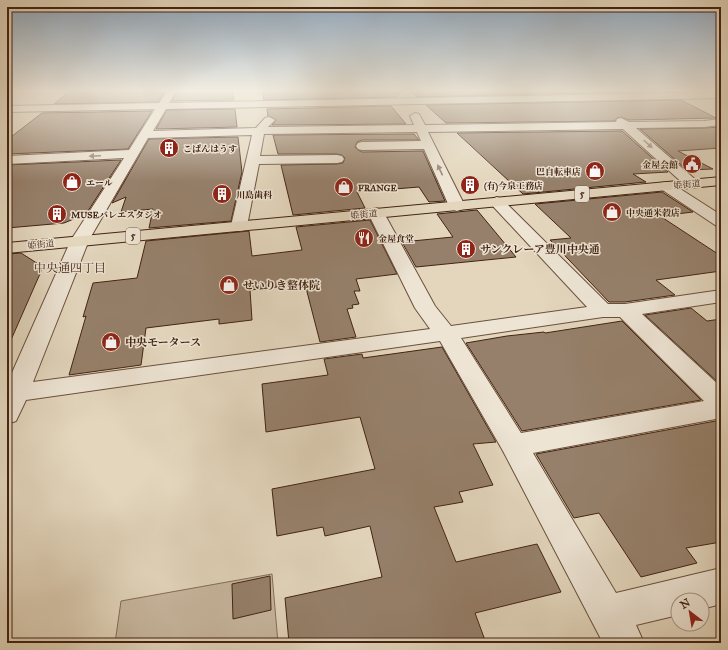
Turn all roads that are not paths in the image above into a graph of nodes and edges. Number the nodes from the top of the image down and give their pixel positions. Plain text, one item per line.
1 (154, 120) edge
2 (269, 120) edge
3 (418, 120) edge
4 (621, 120) edge
5 (721, 122) edge
6 (626, 125) junction
7 (421, 128) junction
8 (259, 131) junction
9 (145, 135) junction
10 (429, 145) junction
11 (362, 146) dead end
12 (134, 154) junction
13 (337, 159) dead end
14 (7, 160) edge
15 (253, 160) junction
16 (721, 181) edge
17 (692, 184) junction
18 (666, 186) junction
19 (497, 202) junction
20 (457, 206) junction
21 (376, 213) junction
22 (721, 222) edge
23 (238, 226) junction
24 (80, 240) junction
25 (7, 248) edge
26 (721, 296) edge
27 (614, 310) junction
28 (446, 334) junction
29 (11, 394) edge
30 (721, 402) edge
31 (721, 408) edge
32 (7, 414) edge
33 (514, 445) junction
34 (721, 586) edge
35 (615, 628) edge

1 - 9 street
2 - 8 street
3 - 7 street
4 - 6 street
5 - 6 street
6 - 7 street
6 -> 17 street
7 - 8 street
7 - 10 street
8 - 9 street
8 - 15 street
9 - 12 street
10 - 11 street
20 -> 10 street
12 -> 14 street
12 - 24 street
13 - 15 street
15 - 23 street
16 - 17 main road, 姫街道 / 5
17 - 18 main road, 姫街道 / 5
18 - 19 main road, 姫街道 / 5
18 - 22 street
19 - 20 main road, 姫街道 / 5
19 - 27 street
20 - 21 main road, 姫街道 / 5
21 - 23 main road, 姫街道 / 5
21 - 28 street
23 - 24 main road, 姫街道 / 5
24 - 25 main road, 姫街道 / 5
24 - 29 street
26 - 27 street
27 - 28 street
27 - 30 street
28 - 29 street
28 - 33 street
29 - 32 street
31 - 33 street
33 - 35 street
34 - 35 street

